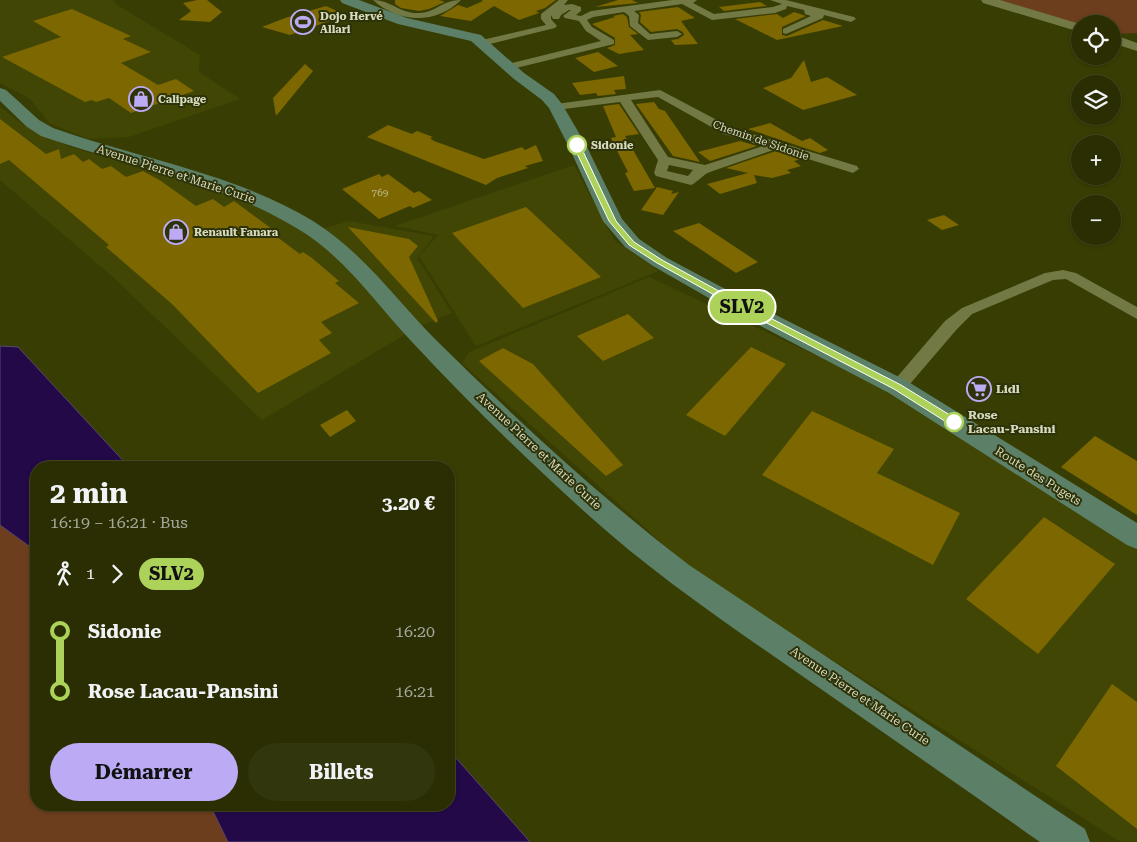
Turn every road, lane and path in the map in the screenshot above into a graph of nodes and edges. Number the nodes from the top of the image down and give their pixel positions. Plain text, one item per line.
1 (378, 0) edge
2 (456, 0) edge
3 (775, 0) edge
4 (987, 0) edge
5 (564, 1) edge
6 (688, 1) edge
7 (360, 2) edge
8 (648, 2) edge
9 (800, 6) junction
10 (784, 7) dead end
11 (626, 8) junction
12 (582, 19) junction
13 (851, 19) dead end
14 (1071, 25) edge
15 (552, 26) junction
16 (786, 31) dead end
17 (677, 34) dead end
18 (1121, 41) edge
19 (482, 43) junction
20 (1137, 47) edge
21 (508, 67) junction
22 (0, 93) edge
23 (623, 97) junction
24 (556, 107) junction
25 (774, 146) junction
26 (853, 169) dead end
27 (1137, 314) edge
28 (898, 387) junction
29 (1137, 537) edge
30 (1072, 842) edge

1 - 2 street
3 - 9 street
4 - 14 street
5 - 15 street
6 - 8 street
6 - 10 street
7 - 19 main road, Route des Pugets
8 - 11 street
9 - 13 street
9 - 16 street
11 - 12 street
11 - 17 street
12 - 15 street
12 - 21 street
15 - 19 street
18 - 20 street
19 - 21 main road, Route des Pugets
21 - 24 main road, Route des Pugets
22 - 30 main road, Avenue Pierre et Marie Curie
23 - 24 street, Chemin de Sidonie
23 - 25 street, Chemin de Sidonie
23 - 25 street
24 - 28 main road, Route des Pugets
25 - 26 street, Chemin de Sidonie
27 - 28 street
28 - 29 main road, Route des Pugets

